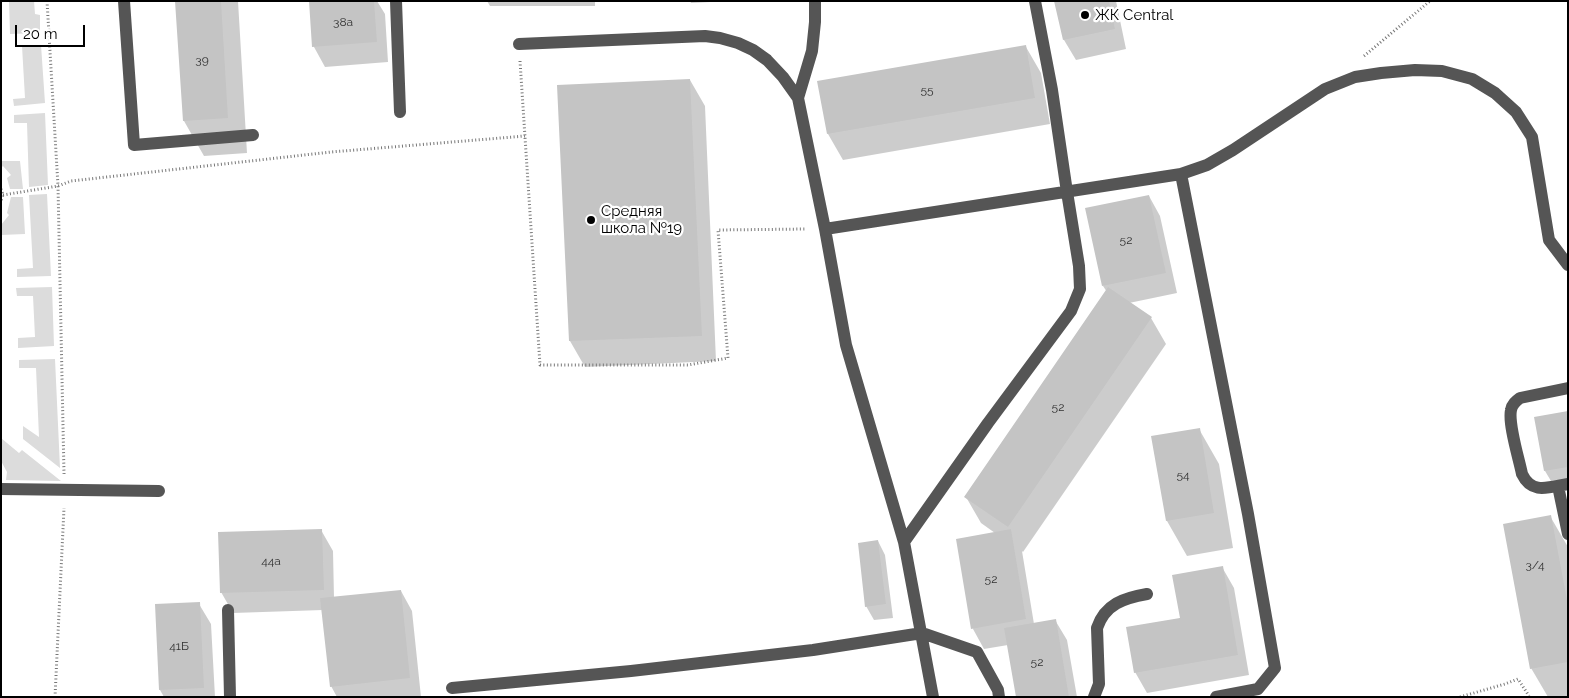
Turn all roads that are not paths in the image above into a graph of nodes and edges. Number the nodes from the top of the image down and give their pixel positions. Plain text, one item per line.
1 (124, 1) edge
2 (396, 1) edge
3 (815, 1) edge
4 (1035, 1) edge
5 (519, 44) road end
6 (798, 98) junction
7 (400, 112) dead end
8 (252, 135) dead end
9 (1181, 174) junction
10 (1067, 192) junction
11 (824, 229) junction
12 (1568, 265) edge
13 (1568, 388) edge
14 (1563, 485) edge
15 (1, 489) edge
16 (159, 491) dead end
17 (1568, 534) edge
18 (904, 542) junction
19 (1147, 594) dead end
20 (228, 610) dead end
21 (922, 633) junction
22 (452, 688) dead end
23 (230, 697) edge
24 (933, 697) edge
25 (999, 697) edge
26 (1094, 697) edge
27 (1216, 697) edge

1 - 8 street
2 - 7 street
3 - 6 street
4 - 10 street
5 - 6 street
6 - 11 street
9 - 10 street
9 - 12 street
9 - 27 street
10 - 11 street
10 - 18 street
11 - 18 street
13 - 14 street
14 - 17 street
15 - 16 street
18 - 21 street
19 - 26 street
20 - 23 street
21 - 22 street
21 - 24 street
21 - 25 street

